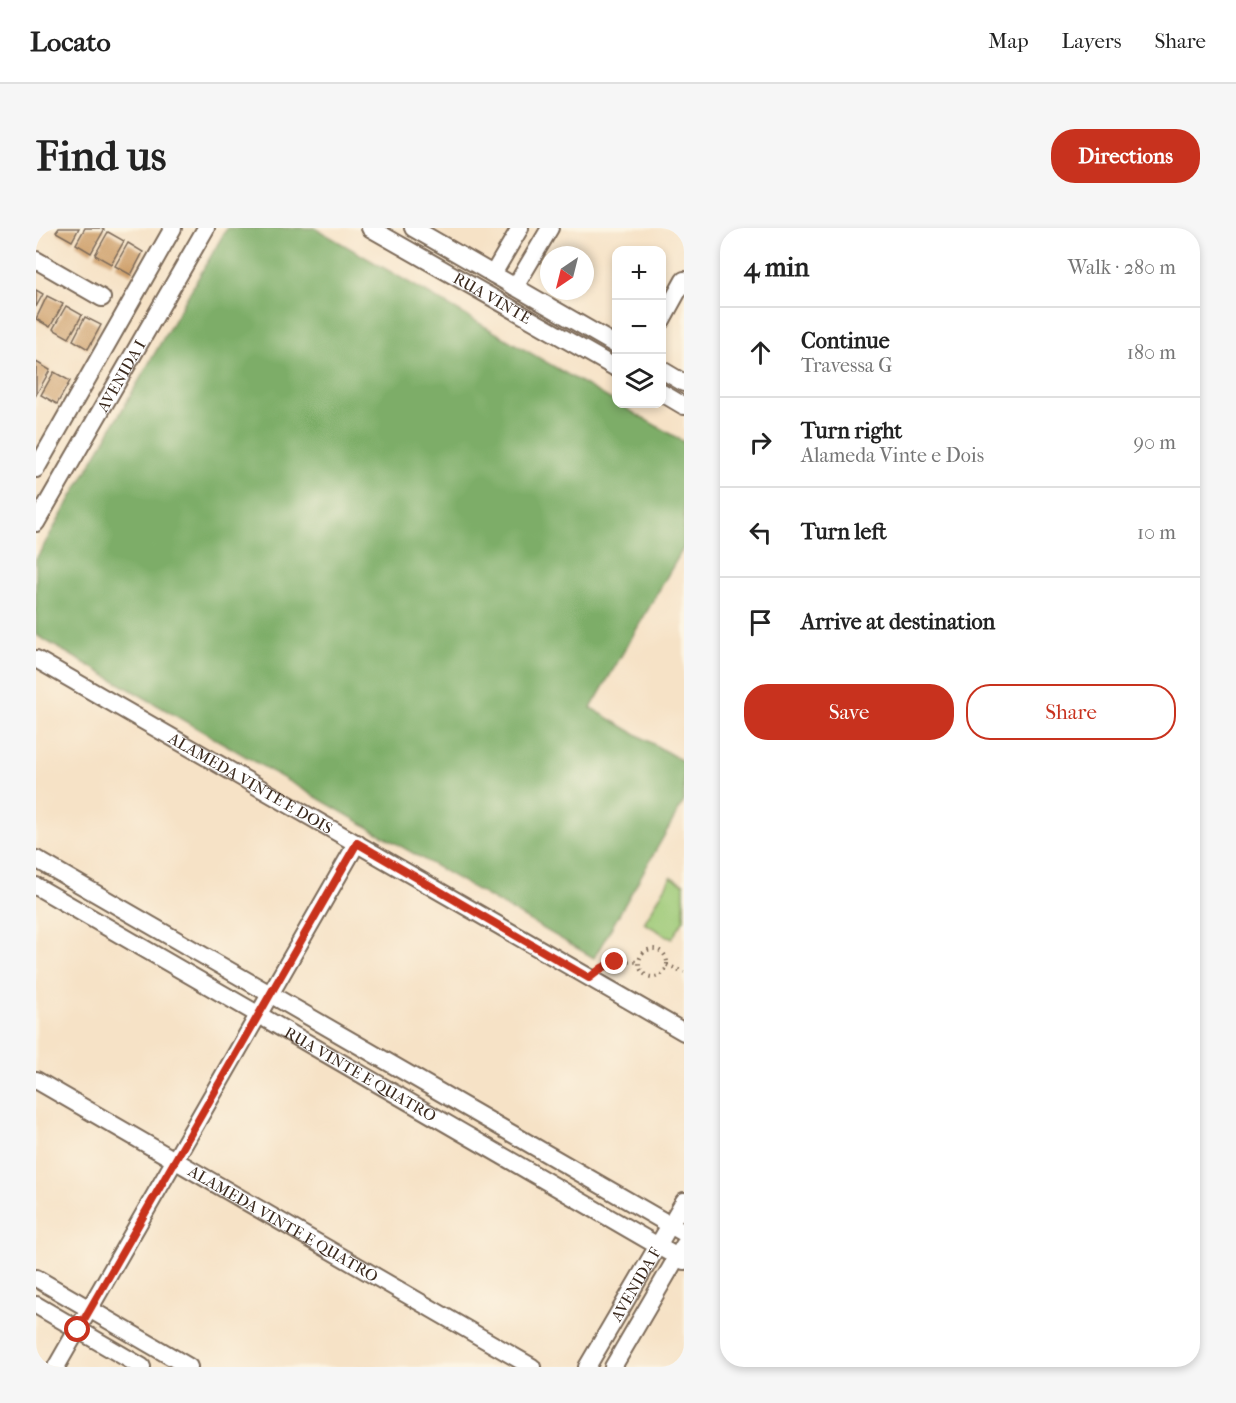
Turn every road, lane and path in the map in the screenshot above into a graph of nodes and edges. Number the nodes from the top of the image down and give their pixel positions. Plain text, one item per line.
1 (173, 228) edge
2 (206, 228) edge
3 (370, 228) edge
4 (413, 228) edge
5 (520, 228) edge
6 (550, 228) edge
7 (36, 260) edge
8 (493, 274) junction
9 (684, 280) edge
10 (515, 287) junction
11 (102, 298) dead end
12 (666, 313) edge
13 (612, 343) edge
14 (612, 366) edge
15 (666, 372) edge
16 (684, 383) edge
17 (666, 395) edge
18 (684, 406) edge
19 (36, 469) edge
20 (36, 523) edge
21 (36, 659) edge
22 (357, 843) junction
23 (36, 859) edge
24 (36, 886) edge
25 (640, 962) junction
26 (667, 965) junction
27 (684, 972) edge
28 (589, 978) junction
29 (270, 994) junction
30 (259, 1015) junction
31 (684, 1032) edge
32 (36, 1080) edge
33 (175, 1160) junction
34 (684, 1201) edge
35 (677, 1229) edge
36 (658, 1245) junction
37 (682, 1254) edge
38 (36, 1278) edge
39 (36, 1305) edge
40 (90, 1309) junction
41 (78, 1330) junction
42 (57, 1367) edge
43 (142, 1367) edge
44 (189, 1367) edge
45 (532, 1367) edge
46 (587, 1367) edge
47 (612, 1367) edge

1 - 19 street, AVENIDA I
2 - 20 street, AVENIDA I
3 - 14 street, RUA VINTE
4 - 8 street, RUA VINTE
5 - 8 street
6 - 10 street
7 - 11 street
8 - 10 street, RUA VINTE
9 - 12 street
10 - 13 street, RUA VINTE
15 - 16 street
17 - 18 street
21 - 22 street, ALAMEDA VINTE E DOIS
22 - 28 street, ALAMEDA VINTE E DOIS
22 - 29 street
23 - 29 street, RUA VINTE E QUATRO
24 - 30 street, RUA VINTE E QUATRO
25 - 26 path
25 - 26 path
25 - 28 path
26 - 27 path
28 - 31 street, ALAMEDA VINTE E DOIS
29 - 30 street
29 - 35 street, RUA VINTE E QUATRO
30 - 33 street
30 - 36 street, RUA VINTE E QUATRO
32 - 33 street, ALAMEDA VINTE E QUATRO
33 - 40 street
33 - 45 street, ALAMEDA VINTE E QUATRO
34 - 35 street, AVENIDA F
35 - 36 street, AVENIDA F
36 - 37 street, RUA VINTE E QUATRO
36 - 46 street, AVENIDA F
37 - 47 street, AVENIDA F
38 - 40 street
39 - 41 street
40 - 41 street
40 - 44 street
41 - 42 street
41 - 43 street

